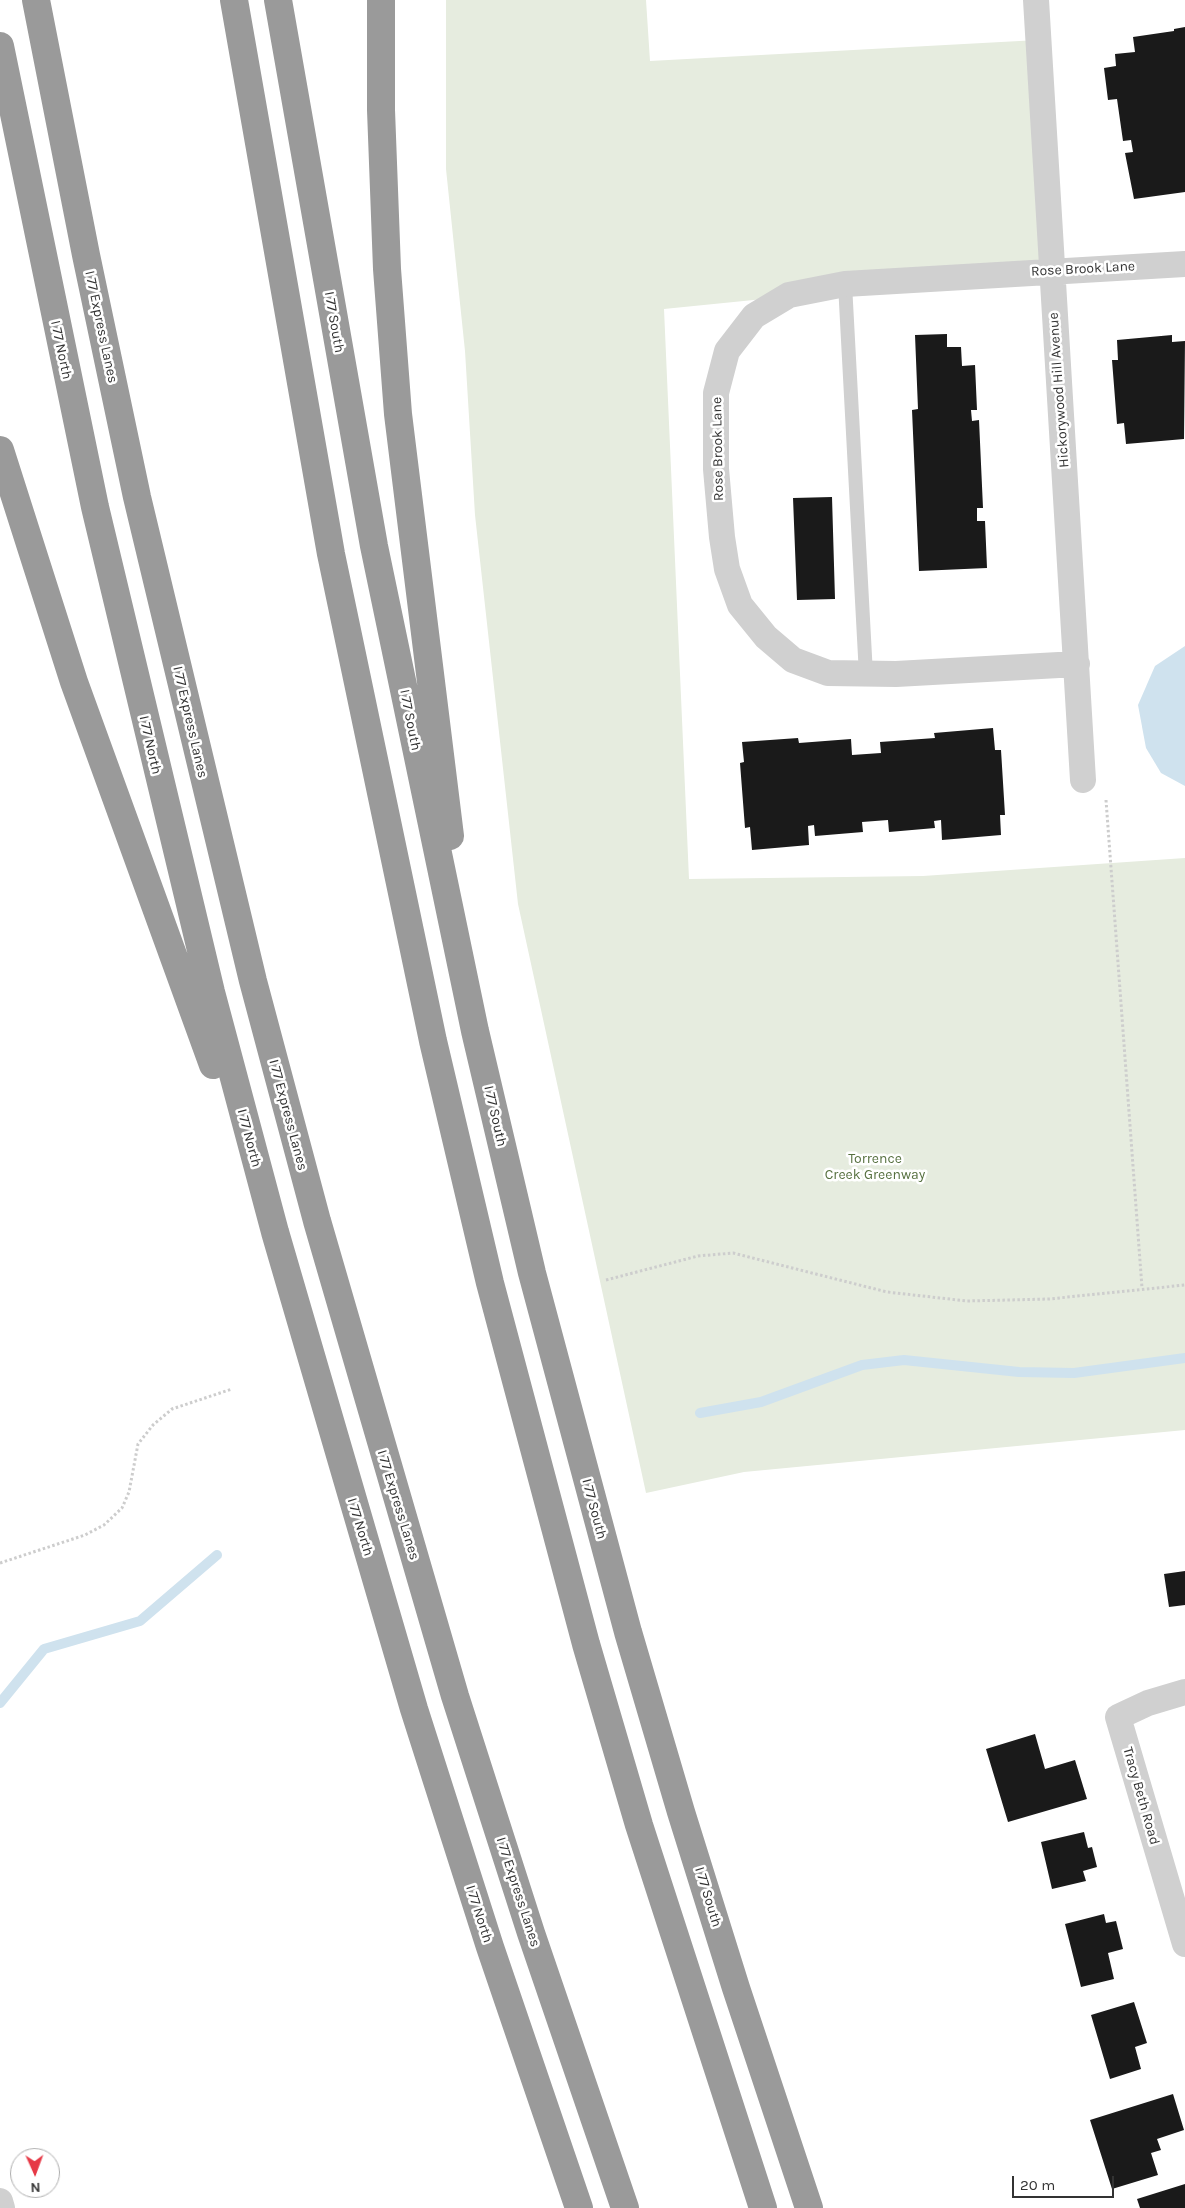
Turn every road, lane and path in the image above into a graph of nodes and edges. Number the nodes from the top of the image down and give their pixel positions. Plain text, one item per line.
1 (36, 0) edge
2 (234, 0) edge
3 (278, 0) edge
4 (381, 0) edge
5 (1036, 0) edge
6 (0, 46) edge
7 (1185, 264) edge
8 (1052, 270) junction
9 (845, 284) junction
10 (0, 450) edge
11 (1077, 664) junction
12 (866, 675) junction
13 (1083, 780) dead end
14 (1109, 835) dead end
15 (475, 1031) junction
16 (275, 1232) junction
17 (606, 1280) dead end
18 (1185, 1285) edge
19 (1142, 1288) junction
20 (232, 1389) dead end
21 (0, 1563) edge
22 (1185, 1692) edge
23 (1185, 1944) edge
24 (0, 2201) edge
25 (2, 2208) edge
26 (579, 2208) edge
27 (625, 2208) edge
28 (762, 2208) edge
29 (809, 2208) edge

1 - 27 highway, I 77 Express Lanes
2 - 28 highway
3 - 15 highway, I 77 South
4 - 15 highway
5 - 8 street, Hickorywood Hill Avenue
6 - 16 highway, I 77 North
7 - 8 street, Rose Brook Lane
8 - 9 street, Rose Brook Lane
8 - 11 street, Hickorywood Hill Avenue
9 - 12 lane
9 - 12 street, Rose Brook Lane
10 - 16 highway
11 - 12 street, Rose Brook Lane
11 - 13 street, Hickorywood Hill Avenue
14 - 19 path
15 - 29 highway, I 77 South
16 - 26 highway, I 77 North
17 - 19 path
18 - 19 path
20 - 21 path
22 - 23 street, Tracy Beth Road
24 - 25 street

